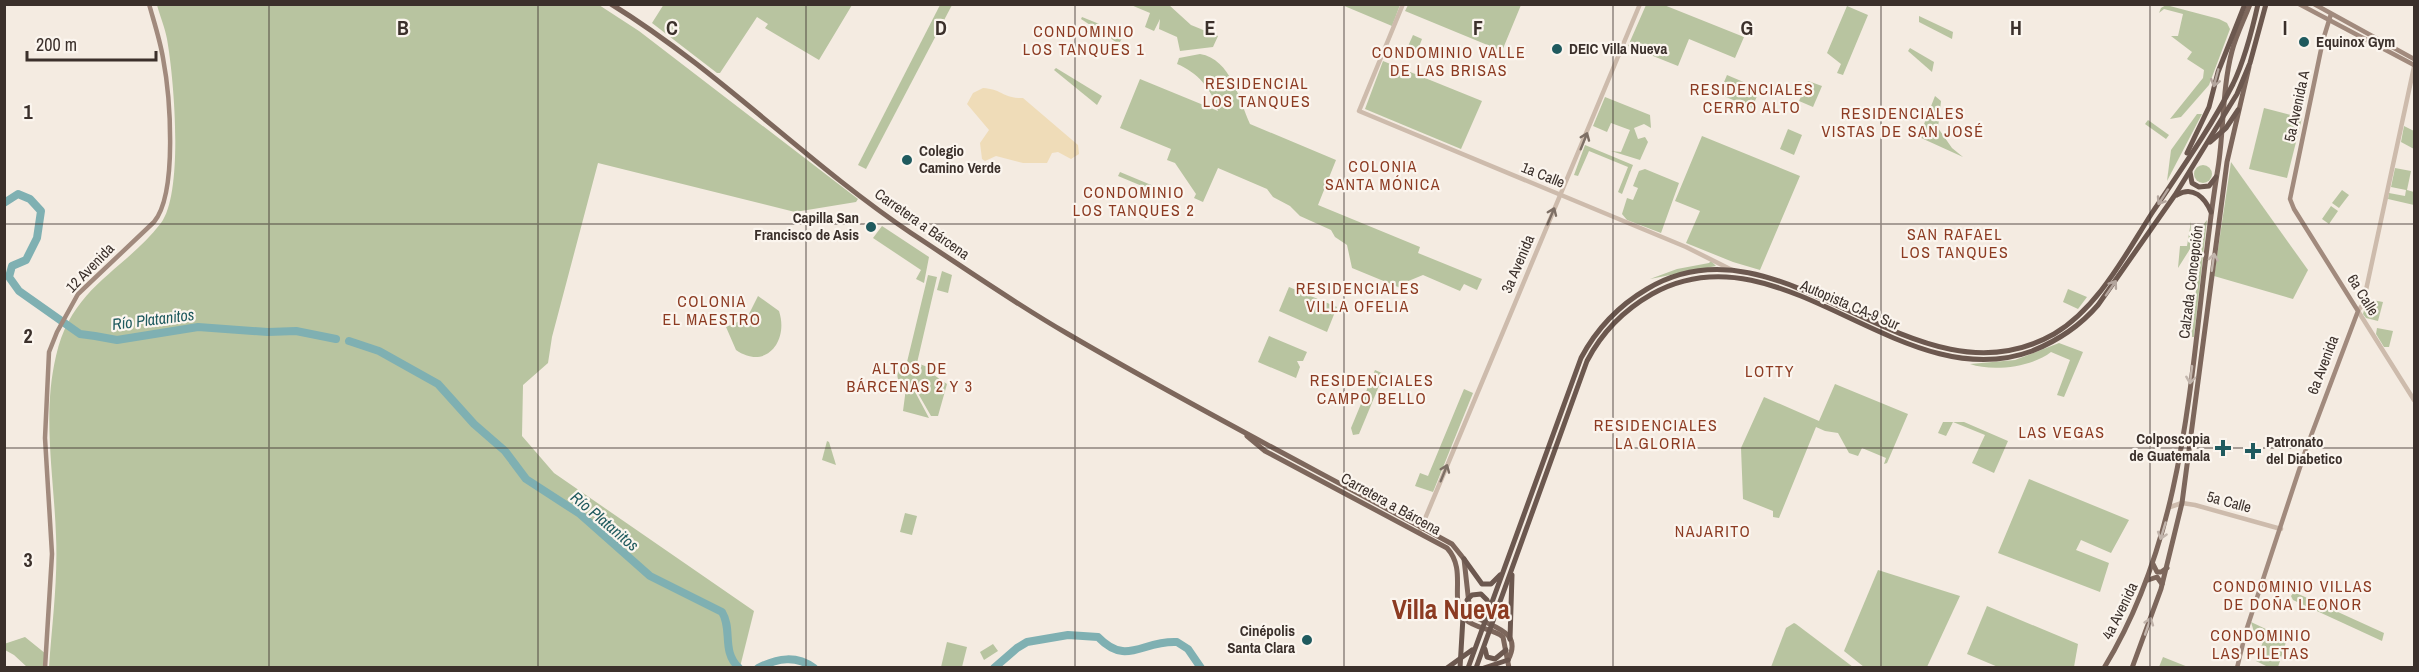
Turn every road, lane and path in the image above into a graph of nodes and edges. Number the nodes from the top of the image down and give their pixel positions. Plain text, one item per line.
1 (149, 4) edge
2 (611, 4) edge
3 (1403, 4) edge
4 (1640, 4) edge
5 (2247, 4) edge
6 (2258, 4) edge
7 (2267, 4) edge
8 (2300, 4) edge
9 (2314, 4) edge
10 (2331, 14) junction
11 (2329, 20) junction
12 (2355, 31) junction
13 (2415, 59) edge
14 (2250, 63) junction
15 (2415, 66) edge
16 (2238, 110) junction
17 (2206, 144) junction
18 (2191, 167) junction
19 (2177, 175) junction
20 (2216, 177) junction
21 (1560, 195) junction
22 (2173, 198) junction
23 (2291, 203) joint
24 (2211, 212) junction
25 (1718, 261) junction
26 (1716, 270) junction
27 (1732, 270) junction
28 (2358, 311) junction
29 (2415, 400) edge
30 (1241, 432) junction
31 (1264, 442) junction
32 (1277, 448) junction
33 (1264, 451) junction
34 (2182, 503) junction
35 (2170, 507) junction
36 (2281, 529) junction
37 (1420, 530) junction
38 (1464, 559) junction
39 (2153, 562) junction
40 (1510, 567) junction
41 (2167, 567) junction
42 (2148, 580) junction
43 (2162, 584) junction
44 (1467, 600) junction
45 (1490, 610) junction
46 (1463, 617) junction
47 (1486, 639) junction
48 (1510, 639) junction
49 (1476, 644) junction
50 (1506, 650) junction
51 (1508, 660) junction
52 (1458, 666) edge
53 (1498, 666) edge
54 (45, 668) edge
55 (1447, 668) edge
56 (1468, 668) edge
57 (1476, 668) edge
58 (1484, 668) edge
59 (1509, 668) edge
60 (2104, 668) edge
61 (2133, 668) edge
62 (2237, 668) edge

1 - 54 main road, 12 Avenida
2 - 30 main road, Carretera a Bárcena
3 - 21 street, 1a Calle
21 -> 4 street, 3a Avenida
5 -> 19 highway
5 - 20 main road, Calzada Concepción
6 - 19 highway, Autopista CA-9 Sur
7 - 14 highway, Autopista CA-9 Sur
8 - 11 main road
9 - 10 main road
10 - 11 main road, 5a Avenida A
10 - 12 main road
11 - 12 main road
11 - 23 main road, 5a Avenida A
12 - 13 main road
12 - 15 main road
14 - 16 main road, Calzada Concepción
14 - 17 highway, Autopista CA-9 Sur
15 - 28 street, 6a Avenida
16 - 17 highway
34 -> 16 main road, Calzada Concepción
17 - 18 highway, Autopista CA-9 Sur
18 - 20 highway
18 - 22 highway, Autopista CA-9 Sur
19 -> 27 highway, Autopista CA-9 Sur
20 - 24 main road, Calzada Concepción
21 - 25 street, 1a Calle
37 -> 21 street, 3a Avenida
22 - 24 highway
40 -> 22 highway, Autopista CA-9 Sur
23 - 28 main road, 6a Calle
24 -> 35 main road, Calzada Concepción
25 - 26 street
25 - 27 street, 1a Calle
26 - 27 highway, Autopista CA-9 Sur
26 - 40 highway, Autopista CA-9 Sur
28 - 29 street, 6a Calle
28 - 36 main road, 6a Avenida
30 - 31 main road, Carretera a Bárcena
30 - 33 main road, Carretera a Bárcena
31 - 32 main road, Carretera a Bárcena
31 - 33 main road
32 - 33 main road
32 - 37 main road, Carretera a Bárcena
33 - 37 main road, Carretera a Bárcena
34 - 35 street
34 - 36 street, 5a Calle
34 - 41 main road, Calzada Concepción
35 -> 39 main road, Calzada Concepción
36 - 62 main road, 6a Avenida
37 - 38 main road, Carretera a Bárcena
37 - 46 main road, Carretera a Bárcena
38 - 40 highway
38 - 44 main road
39 - 41 main road
39 - 42 main road, 4a Avenida
40 - 45 highway, Autopista CA-9 Sur
40 - 47 highway, Autopista CA-9 Sur
40 - 48 highway
41 - 43 main road, Calzada Concepción
42 - 43 main road
42 - 60 main road, 4a Avenida
61 -> 43 main road, Calzada Concepción
44 - 45 highway
44 - 48 main road
45 - 49 highway, Autopista CA-9 Sur
46 - 50 main road
46 - 52 highway
47 - 50 highway
47 - 57 highway, Autopista CA-9 Sur
48 - 51 main road
49 - 52 highway
49 - 56 highway, Autopista CA-9 Sur
50 - 51 main road
51 - 53 highway
51 - 59 main road
52 - 55 highway
53 - 58 highway

